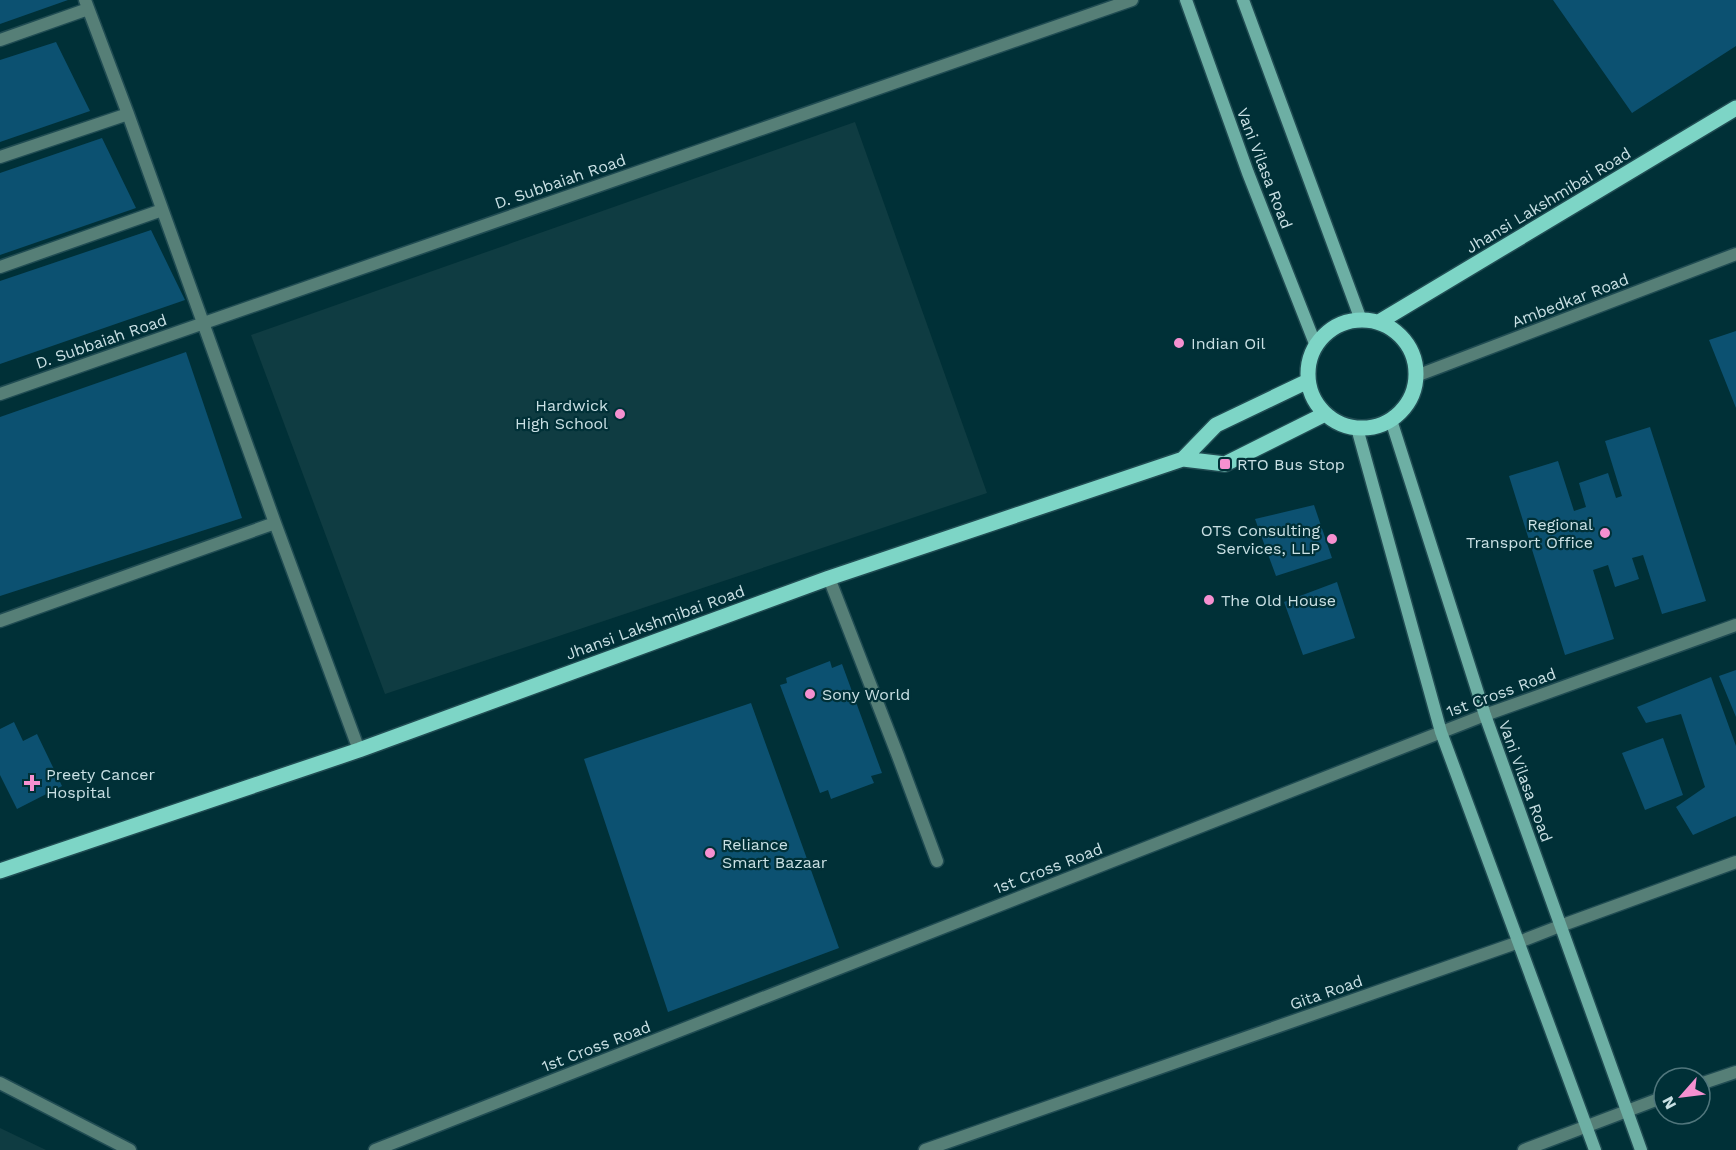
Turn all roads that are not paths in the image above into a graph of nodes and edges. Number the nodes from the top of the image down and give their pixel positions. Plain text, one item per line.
1 (1132, 0) edge
2 (1186, 0) edge
3 (1243, 0) edge
4 (86, 5) edge
5 (0, 40) edge
6 (1736, 108) edge
7 (128, 114) junction
8 (0, 157) edge
9 (162, 210) junction
10 (1736, 254) edge
11 (0, 267) edge
12 (1361, 320) junction
13 (1379, 322) junction
14 (204, 323) junction
15 (1316, 346) junction
16 (1416, 376) junction
17 (1308, 381) junction
18 (0, 394) edge
19 (1326, 414) junction
20 (1390, 420) junction
21 (1357, 428) junction
22 (1183, 459) junction
23 (275, 523) junction
24 (829, 578) junction
25 (0, 621) edge
26 (1736, 625) edge
27 (1485, 715) junction
28 (1441, 732) junction
29 (359, 750) junction
30 (937, 861) dead end
31 (1736, 862) edge
32 (0, 871) edge
33 (1560, 926) junction
34 (1518, 942) junction
35 (1736, 1072) edge
36 (1712, 1080) edge
37 (0, 1083) edge
38 (1652, 1101) edge
39 (1627, 1110) junction
40 (1587, 1128) junction
41 (130, 1150) edge
42 (375, 1150) edge
43 (925, 1150) edge
44 (1524, 1150) edge
45 (1595, 1150) edge
46 (1641, 1150) edge

1 - 14 street, D. Subbaiah Road
2 - 15 main road, Vani Vilasa Road
3 - 12 main road
4 - 5 street
4 - 7 street
6 - 13 main road, Jhansi Lakshmibai Road
7 - 8 street
7 - 9 street
9 - 11 street
9 - 14 street
10 - 16 street, Ambedkar Road
12 - 13 main road
12 - 15 main road
13 - 16 main road
14 - 18 street, D. Subbaiah Road
14 - 23 street
15 - 17 main road
16 - 20 main road
17 - 19 main road
17 - 22 main road, Jhansi Lakshmibai Road
19 - 21 main road
19 - 22 main road
20 - 21 main road
20 - 27 main road, Vani Vilasa Road
21 - 28 main road
22 - 24 main road, Jhansi Lakshmibai Road
23 - 25 street
23 - 29 street
24 - 29 main road, Jhansi Lakshmibai Road
24 - 30 street
26 - 27 street, 1st Cross Road
27 - 28 street, 1st Cross Road
27 - 33 main road, Vani Vilasa Road
28 - 34 main road
28 - 42 street, 1st Cross Road
29 - 32 main road, Jhansi Lakshmibai Road
31 - 33 street, Gita Road
33 - 34 street, Gita Road
33 - 39 main road, Vani Vilasa Road
34 - 40 main road
34 - 43 street, Gita Road
35 - 36 street
37 - 41 street
38 - 39 street
39 - 40 street
39 - 46 main road, Vani Vilasa Road
40 - 44 street
40 - 45 main road

